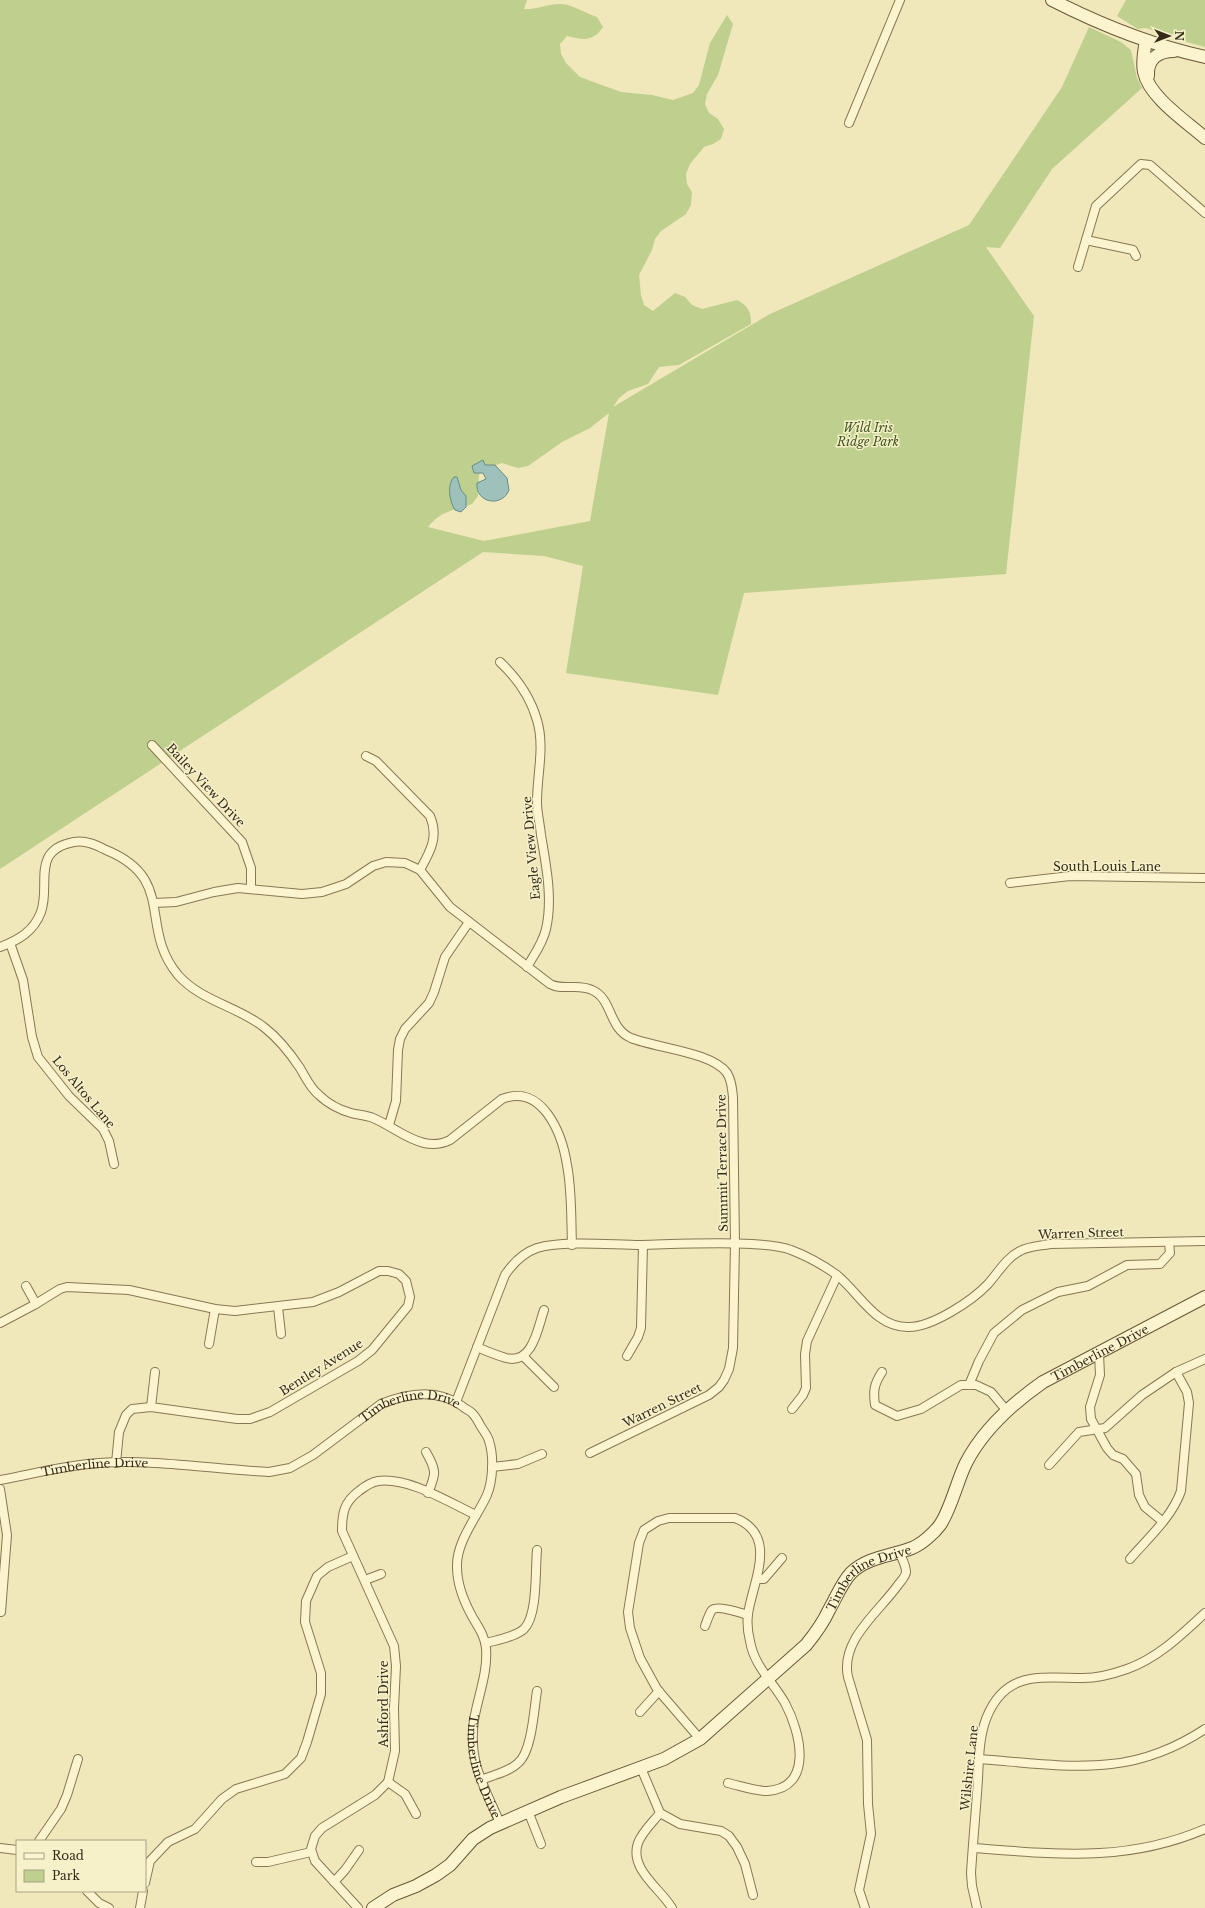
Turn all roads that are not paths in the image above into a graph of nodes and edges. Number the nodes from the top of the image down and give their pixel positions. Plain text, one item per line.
1 (900, 0) edge
2 (1052, 0) edge
3 (1102, 24) junction
4 (1146, 41) junction
5 (1179, 51) junction
6 (1205, 57) edge
7 (1144, 74) junction
8 (1151, 87) junction
9 (849, 123) dead end
10 (1205, 138) edge
11 (1205, 213) edge
12 (1086, 240) junction
13 (1136, 256) dead end
14 (1078, 267) dead end
15 (500, 662) dead end
16 (152, 745) dead end
17 (366, 756) dead end
18 (420, 870) junction
19 (1205, 878) edge
20 (1010, 883) dead end
21 (251, 888) junction
22 (154, 903) junction
23 (469, 922) junction
24 (10, 943) junction
25 (0, 947) edge
26 (527, 967) junction
27 (389, 1125) junction
28 (114, 1164) dead end
29 (1205, 1241) edge
30 (1169, 1243) junction
31 (735, 1244) junction
32 (572, 1245) junction
33 (643, 1245) junction
34 (837, 1276) junction
35 (26, 1286) dead end
36 (1205, 1297) edge
37 (36, 1304) junction
38 (278, 1307) junction
39 (215, 1309) junction
40 (544, 1310) dead end
41 (0, 1323) edge
42 (281, 1334) dead end
43 (209, 1344) dead end
44 (477, 1347) junction
45 (1099, 1354) junction
46 (523, 1356) junction
47 (627, 1356) dead end
48 (1205, 1359) edge
49 (155, 1372) dead end
50 (882, 1372) dead end
51 (1176, 1372) junction
52 (969, 1385) junction
53 (554, 1387) dead end
54 (456, 1402) junction
55 (151, 1408) junction
56 (792, 1409) dead end
57 (1007, 1411) junction
58 (1097, 1430) junction
59 (426, 1452) dead end
60 (590, 1453) dead end
61 (542, 1454) dead end
62 (116, 1462) junction
63 (1049, 1464) dead end
64 (492, 1467) junction
65 (0, 1480) edge
66 (0, 1489) edge
67 (428, 1493) junction
68 (476, 1515) junction
69 (1162, 1521) junction
70 (537, 1550) dead end
71 (899, 1551) junction
72 (354, 1556) junction
73 (782, 1558) dead end
74 (1130, 1559) dead end
75 (381, 1574) dead end
76 (365, 1580) junction
77 (757, 1580) junction
78 (1, 1612) edge
79 (1205, 1613) edge
80 (748, 1615) junction
81 (705, 1626) dead end
82 (486, 1643) junction
83 (769, 1679) junction
84 (537, 1691) dead end
85 (659, 1691) junction
86 (640, 1712) dead end
87 (1205, 1729) edge
88 (700, 1739) junction
89 (78, 1759) dead end
90 (979, 1759) junction
91 (641, 1768) junction
92 (481, 1780) junction
93 (388, 1782) junction
94 (728, 1783) dead end
95 (528, 1811) junction
96 (660, 1813) junction
97 (416, 1814) dead end
98 (500, 1823) junction
99 (1205, 1829) edge
100 (40, 1840) edge
101 (541, 1844) dead end
102 (0, 1848) edge
103 (973, 1848) junction
104 (16, 1850) edge
105 (359, 1850) dead end
106 (311, 1852) junction
107 (256, 1862) dead end
108 (146, 1879) edge
109 (334, 1882) junction
110 (88, 1892) edge
111 (143, 1892) edge
112 (753, 1895) dead end
113 (106, 1907) edge
114 (140, 1908) edge
115 (358, 1908) edge
116 (373, 1908) edge
117 (672, 1908) edge
118 (865, 1908) edge
119 (977, 1908) edge

1 - 9 street
2 - 3 street
3 - 4 street
3 - 7 street
4 - 5 street
4 - 7 street
5 - 6 street
5 - 8 street
7 - 8 street
8 - 10 street
11 - 12 street
12 - 13 street
12 - 14 street
15 - 26 street, Eagle View Drive
16 - 21 street, Bailey View Drive
17 - 18 street
18 - 21 street, Summit Terrace Drive
18 - 23 street, Summit Terrace Drive
19 - 20 street, South Louis Lane
21 - 22 street, Summit Terrace Drive
22 - 24 street
22 - 27 street
23 - 26 street, Summit Terrace Drive
23 - 27 street
24 - 25 street
24 - 28 street, Los Altos Lane
26 - 31 street, Summit Terrace Drive
27 - 32 street
29 - 30 street, Warren Street
30 - 34 street, Warren Street
30 - 52 street
31 - 33 street, Warren Street
31 - 34 street, Warren Street
31 - 60 street, Warren Street
32 - 33 street, Warren Street
32 - 44 street, Warren Street
33 - 47 street
34 - 56 street
35 - 37 street
36 - 45 street, Timberline Drive
37 - 39 street, Bentley Avenue
37 - 41 street, Bentley Avenue
38 - 39 street, Bentley Avenue
38 - 42 street
38 - 55 street, Bentley Avenue
39 - 43 street
40 - 46 street
44 - 46 street
44 - 54 street, Warren Street
45 - 57 street, Timberline Drive
45 - 58 street
46 - 53 street
48 - 51 street
49 - 55 street
50 - 52 street
51 - 58 street
51 - 69 street
52 - 57 street
54 - 62 street, Timberline Drive
54 - 64 street, Timberline Drive
55 - 62 street, Bentley Avenue
57 - 71 street, Timberline Drive
58 - 63 street
58 - 69 street
59 - 67 street
61 - 64 street
62 - 65 street, Timberline Drive
64 - 68 street, Timberline Drive
66 - 78 street
67 - 68 street, Ashford Drive
67 - 72 street, Ashford Drive
68 - 82 street, Timberline Drive
69 - 74 street
70 - 82 street
71 - 83 street, Timberline Drive
71 - 118 street
72 - 76 street, Ashford Drive
72 - 108 street
73 - 77 street
75 - 76 street
76 - 93 street, Ashford Drive
77 - 80 street
77 - 85 street
79 - 90 street, Wilshire Lane
80 - 81 street
80 - 83 street
82 - 92 street, Timberline Drive
83 - 88 street, Timberline Drive
83 - 94 street
84 - 92 street
85 - 86 street
85 - 88 street
87 - 90 street
88 - 91 street, Timberline Drive
89 - 100 street
90 - 103 street, Wilshire Lane
91 - 95 street, Timberline Drive
91 - 96 street
92 - 98 street, Timberline Drive
93 - 97 street
93 - 106 street
95 - 98 street, Timberline Drive
95 - 101 street
96 - 112 street
96 - 117 street
98 - 116 street, Timberline Drive
99 - 103 street
102 - 104 street
103 - 119 street, Wilshire Lane
105 - 109 street
106 - 107 street
106 - 109 street
109 - 115 street
110 - 113 street
111 - 114 street

